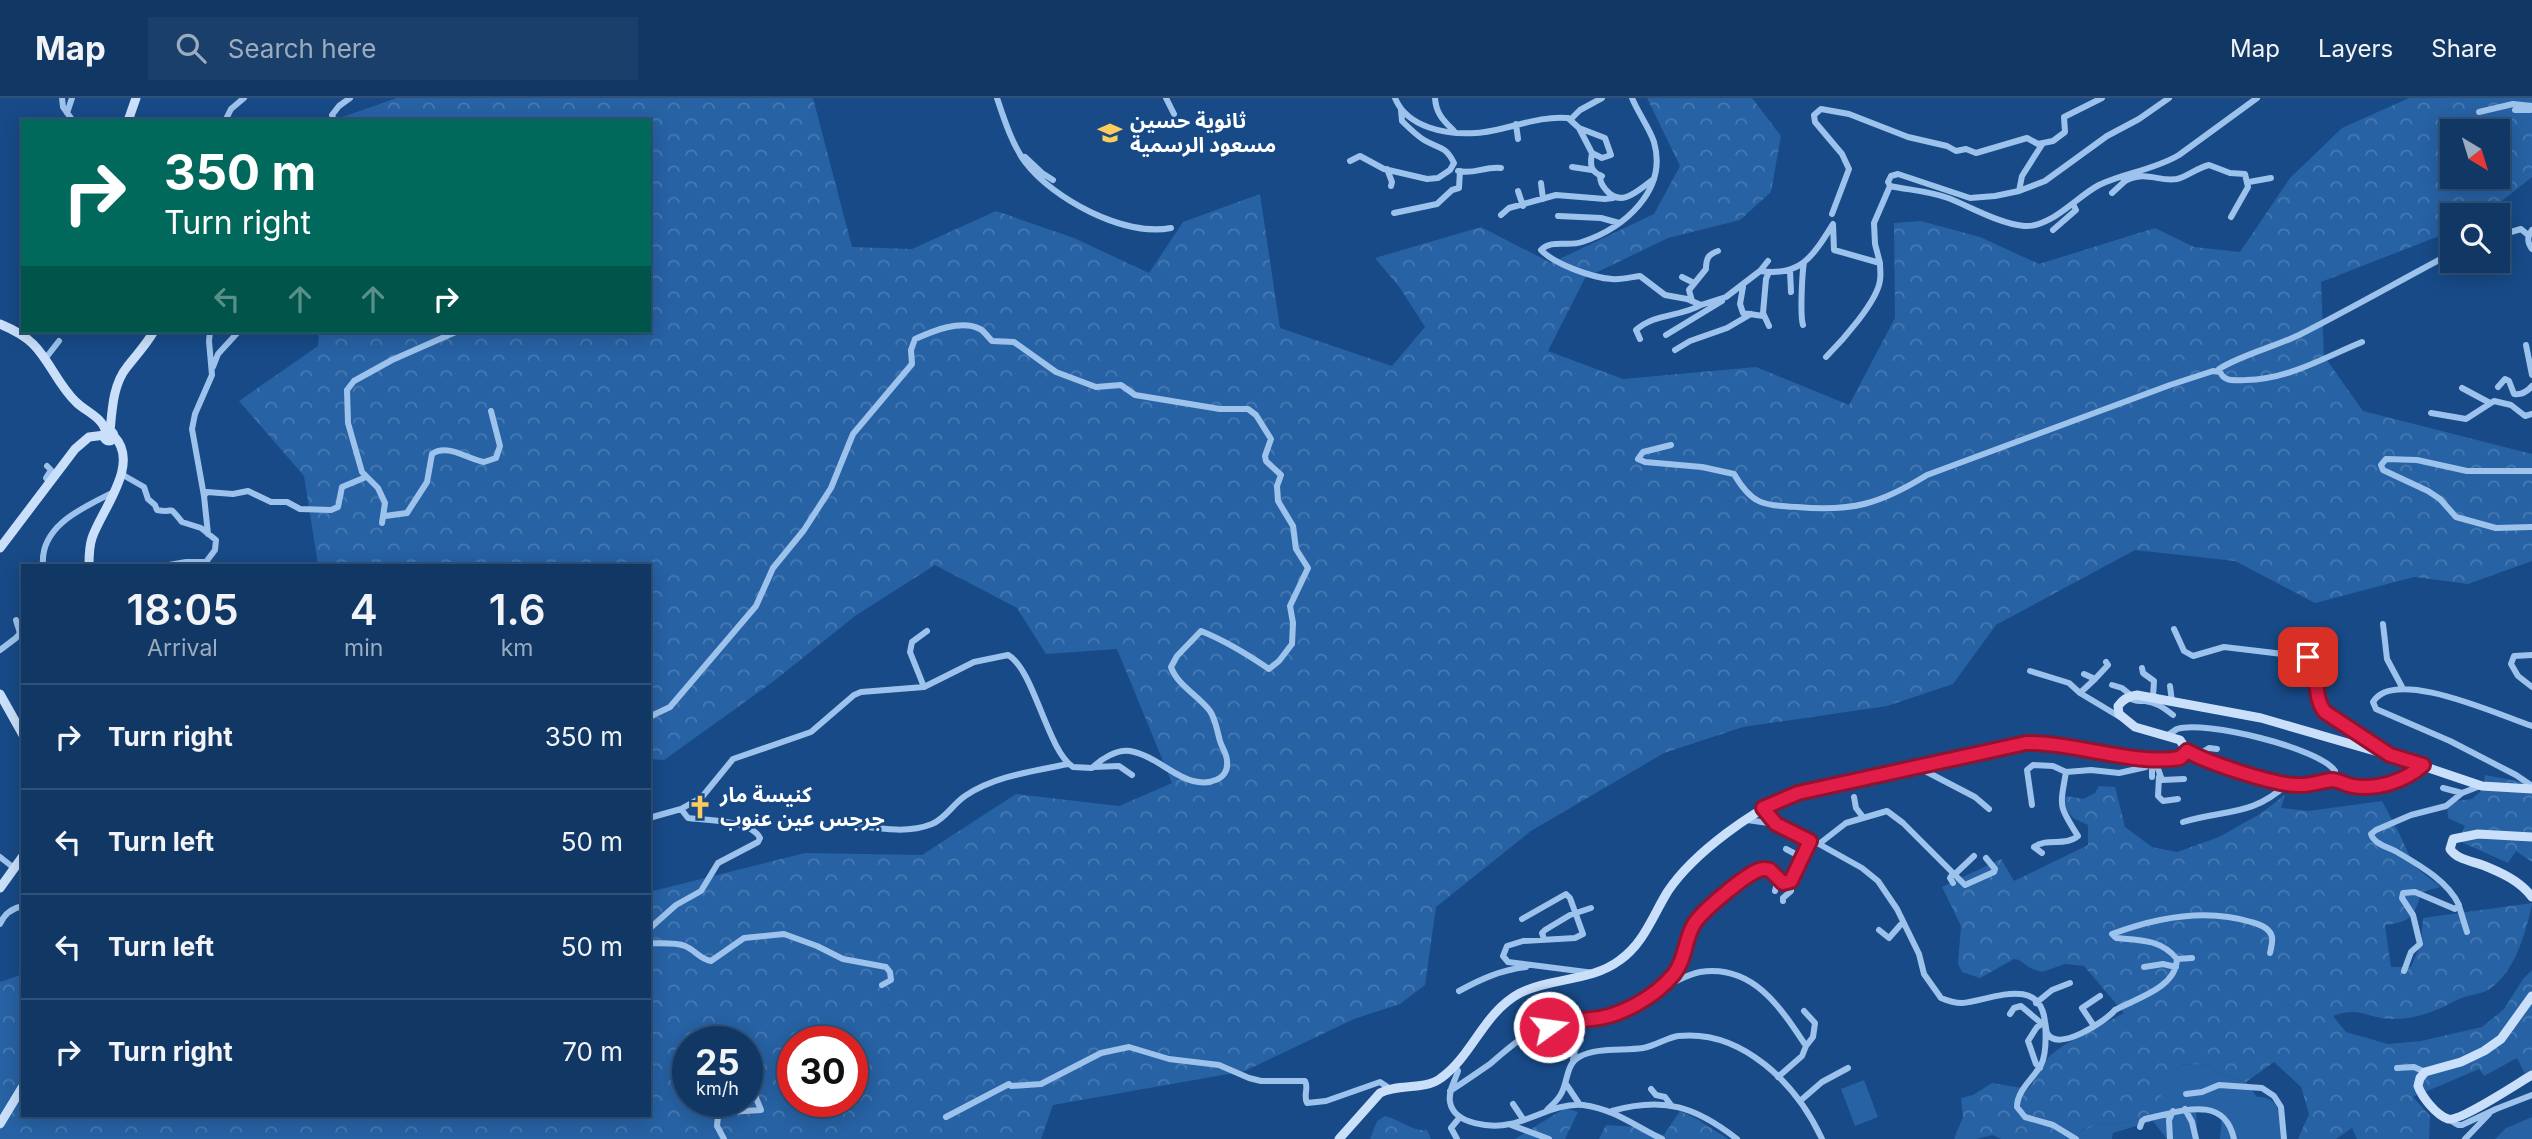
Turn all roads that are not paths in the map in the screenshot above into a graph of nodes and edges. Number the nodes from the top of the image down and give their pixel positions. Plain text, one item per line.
1 (62, 98) edge
2 (72, 98) edge
3 (244, 98) edge
4 (350, 98) edge
5 (997, 98) edge
6 (1166, 98) edge
7 (1395, 98) edge
8 (1435, 98) edge
9 (1602, 98) edge
10 (1632, 98) edge
11 (2102, 98) edge
12 (2169, 98) edge
13 (2257, 98) edge
14 (132, 100) edge
15 (2532, 108) edge
16 (1401, 110) junction
17 (2515, 110) dead end
18 (2479, 112) dead end
19 (1174, 114) dead end
20 (2216, 115) dead end
21 (69, 118) edge
22 (128, 119) edge
23 (226, 119) edge
24 (333, 119) edge
25 (1570, 120) junction
26 (2224, 121) junction
27 (1516, 124) junction
28 (1579, 128) junction
29 (1455, 132) junction
30 (1518, 139) dead end
31 (2043, 143) junction
32 (1592, 153) junction
33 (1020, 155) junction
34 (1350, 161) dead end
35 (1454, 163) junction
36 (2067, 165) junction
37 (1572, 167) dead end
38 (1501, 168) dead end
39 (1387, 169) junction
40 (1592, 170) junction
41 (2074, 171) dead end
42 (1460, 172) junction
43 (1654, 178) junction
44 (2271, 178) dead end
45 (2124, 179) junction
46 (1053, 180) dead end
47 (2249, 181) junction
48 (1541, 183) dead end
49 (1391, 186) dead end
50 (1890, 186) junction
51 (1518, 191) dead end
52 (2019, 191) junction
53 (2112, 193) dead end
54 (1613, 198) junction
55 (1543, 199) junction
56 (2073, 204) junction
57 (1523, 206) junction
58 (1394, 213) dead end
59 (1832, 214) dead end
60 (1501, 215) dead end
61 (1558, 216) dead end
62 (2231, 217) dead end
63 (1619, 223) junction
64 (1171, 228) dead end
65 (2053, 230) dead end
66 (2510, 232) edge
67 (2530, 232) edge
68 (2532, 249) edge
69 (1718, 251) dead end
70 (2440, 259) edge
71 (1768, 261) dead end
72 (1804, 262) junction
73 (1880, 263) junction
74 (1790, 271) junction
75 (1758, 272) junction
76 (1769, 272) junction
77 (1682, 277) dead end
78 (1756, 282) dead end
79 (1694, 283) junction
80 (1744, 284) junction
81 (1791, 292) dead end
82 (1726, 297) junction
83 (1692, 301) junction
84 (1701, 305) junction
85 (1749, 312) junction
86 (1763, 316) junction
87 (0, 324) edge
88 (1847, 324) dead end
89 (1803, 325) dead end
90 (1769, 326) dead end
91 (153, 333) edge
92 (210, 333) edge
93 (237, 333) edge
94 (453, 333) edge
95 (1666, 335) dead end
96 (1640, 339) dead end
97 (59, 341) dead end
98 (2362, 342) dead end
99 (2526, 345) dead end
100 (1838, 346) junction
101 (1675, 350) dead end
102 (1826, 357) dead end
103 (45, 359) junction
104 (212, 369) junction
105 (2220, 372) junction
106 (2532, 376) edge
107 (2532, 386) edge
108 (2462, 387) dead end
109 (2498, 387) dead end
110 (2490, 403) junction
111 (491, 411) dead end
112 (2431, 413) dead end
113 (2532, 414) edge
114 (108, 436) junction
115 (1671, 445) dead end
116 (47, 466) dead end
117 (2532, 471) edge
118 (123, 475) junction
119 (366, 477) junction
120 (50, 483) junction
121 (112, 493) junction
122 (204, 496) junction
123 (2532, 527) edge
124 (208, 534) junction
125 (0, 548) edge
126 (43, 564) edge
127 (89, 564) edge
128 (175, 564) edge
129 (16, 620) dead end
130 (2383, 624) dead end
131 (2174, 629) dead end
132 (21, 631) edge
133 (927, 631) dead end
134 (0, 650) edge
135 (2532, 655) edge
136 (2106, 662) dead end
137 (2142, 668) dead end
138 (2030, 671) dead end
139 (2084, 674) dead end
140 (2095, 679) junction
141 (2112, 685) dead end
142 (2170, 686) dead end
143 (924, 687) junction
144 (2402, 687) junction
145 (2532, 687) edge
146 (2080, 693) junction
147 (0, 694) edge
148 (2153, 697) junction
149 (2123, 699) junction
150 (2172, 702) junction
151 (2173, 715) dead end
152 (651, 716) edge
153 (2125, 720) junction
154 (2532, 726) edge
155 (21, 731) edge
156 (2168, 735) junction
157 (2217, 749) dead end
158 (2187, 751) junction
159 (2390, 755) junction
160 (2197, 756) junction
161 (2154, 759) junction
162 (1068, 764) junction
163 (2423, 765) junction
164 (1925, 767) junction
165 (1092, 768) junction
166 (2066, 772) junction
167 (1132, 775) dead end
168 (2156, 776) junction
169 (2184, 779) dead end
170 (2335, 780) junction
171 (2287, 785) junction
172 (2482, 786) junction
173 (2442, 788) dead end
174 (2532, 788) edge
175 (2462, 793) junction
176 (1854, 797) dead end
177 (2178, 799) dead end
178 (2032, 805) dead end
179 (1763, 808) junction
180 (681, 809) junction
181 (1989, 809) dead end
182 (651, 817) edge
183 (1863, 817) junction
184 (1746, 820) junction
185 (2183, 822) dead end
186 (845, 824) dead end
187 (1776, 824) junction
188 (2532, 837) edge
189 (1810, 841) junction
190 (1819, 844) junction
191 (1786, 849) dead end
192 (2042, 853) dead end
193 (1974, 856) dead end
194 (0, 857) edge
195 (1803, 858) junction
196 (1986, 858) dead end
197 (21, 859) edge
198 (14, 868) junction
199 (1954, 874) junction
200 (1778, 879) junction
201 (1791, 881) junction
202 (1953, 883) dead end
203 (0, 888) edge
204 (1775, 891) dead end
205 (2532, 897) edge
206 (1783, 901) dead end
207 (21, 906) edge
208 (2459, 906) junction
209 (1591, 908) dead end
210 (1575, 912) junction
211 (1522, 919) dead end
212 (1903, 922) junction
213 (0, 924) edge
214 (651, 928) edge
215 (1879, 930) dead end
216 (2467, 932) dead end
217 (1544, 939) junction
218 (651, 943) edge
219 (2270, 953) dead end
220 (2192, 958) dead end
221 (2177, 959) junction
222 (1535, 966) junction
223 (2144, 967) dead end
224 (2176, 967) junction
225 (2404, 971) dead end
226 (1594, 973) junction
227 (2070, 983) dead end
228 (882, 985) dead end
229 (1662, 987) junction
230 (1459, 991) dead end
231 (2101, 996) dead end
232 (2532, 996) edge
233 (2036, 1003) junction
234 (1804, 1011) dead end
235 (2010, 1014) dead end
236 (2033, 1018) junction
237 (2043, 1023) junction
238 (1535, 1025) dead end
239 (2094, 1026) junction
240 (2034, 1032) junction
241 (1581, 1040) dead end
242 (2061, 1040) junction
243 (1514, 1045) junction
244 (1806, 1046) junction
245 (2045, 1047) junction
246 (1572, 1062) junction
247 (1454, 1065) junction
248 (1848, 1068) dead end
249 (2039, 1068) junction
250 (2397, 1068) dead end
251 (2425, 1072) junction
252 (2532, 1075) edge
253 (1778, 1077) junction
254 (1566, 1084) junction
255 (1389, 1088) junction
256 (21, 1089) edge
257 (1651, 1089) dead end
258 (1450, 1091) junction
259 (2186, 1094) dead end
260 (2532, 1095) edge
261 (1800, 1101) junction
262 (1513, 1104) dead end
263 (1580, 1105) junction
264 (1671, 1105) junction
265 (2185, 1109) junction
266 (1547, 1110) junction
267 (1612, 1111) junction
268 (2173, 1111) junction
269 (2489, 1112) junction
270 (718, 1117) edge
271 (946, 1117) dead end
272 (1460, 1117) junction
273 (1522, 1119) junction
274 (2448, 1119) junction
275 (0, 1124) edge
276 (1509, 1124) junction
277 (2140, 1127) dead end
278 (724, 1139) edge
279 (1339, 1139) edge
280 (1457, 1139) edge
281 (1549, 1139) edge
282 (1662, 1139) edge
283 (1737, 1139) edge
284 (1822, 1139) edge
285 (2076, 1139) edge
286 (2170, 1139) edge
287 (2196, 1139) edge
288 (2234, 1139) edge
289 (2284, 1139) edge
290 (2465, 1139) edge

1 - 21 street
2 - 21 street
3 - 23 street
4 - 24 street
5 - 33 street
6 - 19 street
7 - 16 street
8 - 29 street
9 - 25 street
10 - 43 street
11 - 31 street
12 - 36 street
13 - 26 street
14 - 22 street
15 - 17 street
15 - 18 street
16 - 29 street
16 - 35 street
20 - 26 street
25 - 27 street
25 - 28 street
26 - 45 street
27 - 29 street
27 - 30 street
28 - 32 street
28 - 32 street
31 - 52 street
31 - 59 street
32 - 40 street
33 - 46 street
33 - 64 street
34 - 39 street
35 - 39 street
35 - 42 street
36 - 41 street
36 - 52 street
37 - 40 street
38 - 42 street
39 - 49 street
40 - 54 street
42 - 58 street
43 - 54 street
43 - 63 street
44 - 47 street
45 - 47 street
45 - 53 street
45 - 56 street
47 - 62 street
48 - 55 street
50 - 52 street
50 - 56 street
50 - 73 street
51 - 57 street
54 - 55 street
55 - 57 street
56 - 65 street
57 - 60 street
61 - 63 street
63 - 83 street
66 - 67 street
67 - 68 street
69 - 79 street
70 - 105 street
71 - 75 street
72 - 73 street
72 - 74 street
72 - 89 street
73 - 100 street
74 - 76 street
74 - 81 street
75 - 76 street
75 - 78 street
75 - 80 street
76 - 86 street
77 - 79 street
79 - 83 street
80 - 82 street
80 - 85 street
82 - 84 street
82 - 95 street
83 - 84 street
84 - 96 street
85 - 86 street
85 - 101 street
86 - 90 street
87 - 103 street
88 - 100 street
91 - 114 street
92 - 104 street
93 - 104 street
94 - 119 street
97 - 103 street
98 - 105 street
99 - 106 street
100 - 102 street
103 - 114 street
104 - 122 street
105 - 115 street
107 - 109 street
108 - 110 street
110 - 112 street
110 - 113 street
111 - 119 street
114 - 118 street
114 - 120 street
116 - 120 street
117 - 123 street
118 - 121 street
118 - 124 street
119 - 122 street
120 - 125 street
121 - 126 street
121 - 127 street
122 - 124 street
124 - 128 street
129 - 132 street
130 - 144 street
131 - 159 street
132 - 134 street
133 - 143 street
135 - 145 street
136 - 140 street
137 - 148 street
138 - 146 street
139 - 140 street
140 - 146 street
141 - 149 street
142 - 150 street
143 - 162 street
143 - 180 street
144 - 154 street
144 - 174 street
146 - 153 street
147 - 155 street
148 - 149 street
148 - 150 street
149 - 151 street
149 - 153 street
150 - 159 street
152 - 165 street
153 - 156 street
156 - 158 street
156 - 170 street
157 - 160 street
158 - 160 street
158 - 161 street
159 - 163 street
160 - 171 street
161 - 164 street
161 - 166 street
161 - 168 street
162 - 165 street
162 - 186 street
163 - 170 street
163 - 172 street
164 - 179 street
164 - 181 street
165 - 167 street
166 - 178 street
166 - 192 street
168 - 169 street
168 - 177 street
170 - 171 street
171 - 185 street
172 - 174 street
172 - 175 street
173 - 175 street
175 - 208 street
176 - 183 street
179 - 184 street
179 - 187 street
180 - 182 street
180 - 214 street
183 - 190 street
183 - 199 street
184 - 187 street
184 - 226 street
187 - 189 street
188 - 205 street
189 - 190 street
189 - 195 street
190 - 212 street
191 - 195 street
193 - 199 street
194 - 198 street
195 - 201 street
196 - 199 street
197 - 198 street
198 - 203 street
199 - 202 street
200 - 201 street
200 - 204 street
200 - 229 street
201 - 206 street
207 - 213 street
208 - 216 street
208 - 225 street
209 - 210 street
210 - 211 street
210 - 217 street
210 - 217 street
212 - 215 street
212 - 233 street
217 - 222 street
218 - 228 street
219 - 221 street
220 - 221 street
221 - 224 street
222 - 226 street
222 - 230 street
223 - 224 street
224 - 239 street
226 - 247 street
227 - 233 street
229 - 243 street
229 - 244 street
231 - 239 street
232 - 251 street
233 - 237 street
234 - 244 street
235 - 236 street
236 - 237 street
236 - 240 street
237 - 240 street
237 - 242 street
237 - 245 street
238 - 243 street
239 - 242 street
240 - 249 street
241 - 246 street
242 - 245 street
243 - 258 street
244 - 253 street
245 - 249 street
246 - 253 street
246 - 254 street
247 - 255 street
247 - 258 street
248 - 261 street
249 - 285 street
250 - 251 street
251 - 274 street
252 - 274 street
253 - 261 street
254 - 263 street
254 - 266 street
255 - 271 street
255 - 279 street
256 - 275 street
257 - 264 street
258 - 272 street
259 - 289 street
260 - 269 street
261 - 284 street
262 - 273 street
263 - 266 street
263 - 267 street
264 - 267 street
264 - 283 street
265 - 268 street
265 - 287 street
265 - 288 street
266 - 273 street
267 - 282 street
268 - 277 street
268 - 286 street
269 - 274 street
269 - 290 street
270 - 278 street
272 - 276 street
272 - 280 street
273 - 276 street
276 - 281 street

